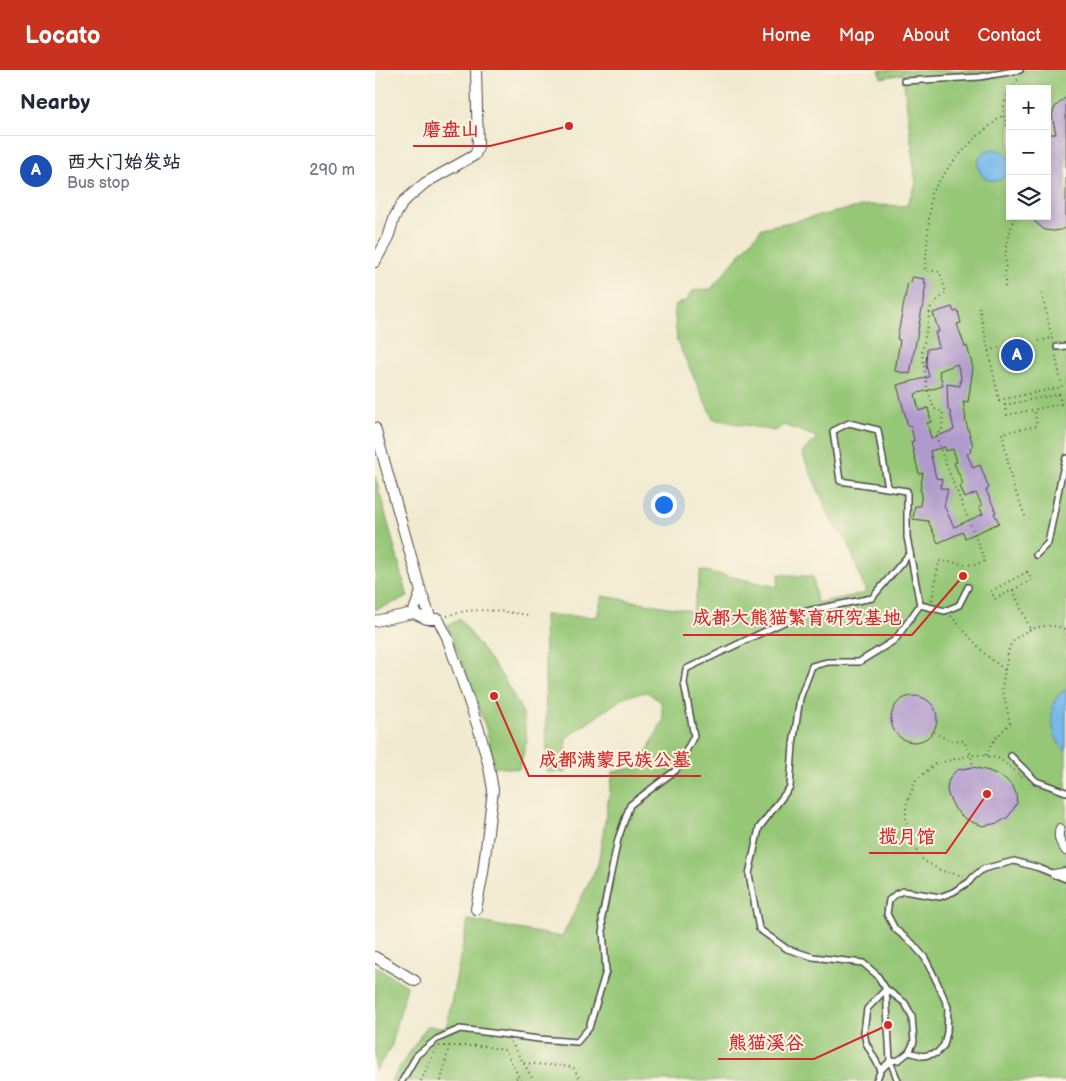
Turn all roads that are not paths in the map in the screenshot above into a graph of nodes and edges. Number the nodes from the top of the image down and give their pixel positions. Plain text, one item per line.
1 (476, 70) edge
2 (1022, 70) edge
3 (904, 81) dead end
4 (375, 262) edge
5 (1066, 346) edge
6 (1057, 347) dead end
7 (375, 428) edge
8 (1066, 458) edge
9 (888, 488) junction
10 (910, 553) junction
11 (1036, 555) dead end
12 (968, 587) dead end
13 (421, 592) junction
14 (920, 605) junction
15 (413, 613) junction
16 (435, 619) junction
17 (375, 621) edge
18 (1011, 756) dead end
19 (1066, 792) edge
20 (1060, 828) dead end
21 (1066, 851) edge
22 (1066, 872) edge
23 (1055, 874) junction
24 (1066, 879) edge
25 (476, 909) dead end
26 (375, 956) edge
27 (415, 981) dead end
28 (885, 989) junction
29 (909, 1052) junction
30 (890, 1061) junction
31 (881, 1070) junction
32 (402, 1081) edge
33 (876, 1081) edge
34 (898, 1081) edge

1 - 4 street
2 - 3 lane
5 - 6 lane
7 - 13 street
8 - 11 lane
9 - 9 lane
9 - 10 lane
10 - 14 lane
10 - 32 lane
12 - 14 lane
13 - 15 street
13 - 16 street
14 - 28 lane
15 - 16 street
15 - 17 street
16 - 25 street
18 - 19 lane
20 - 21 street
22 - 23 street
23 - 24 lane
23 - 29 lane
26 - 27 street
28 - 29 lane
28 - 30 lane
28 - 31 lane
29 - 30 lane
30 - 31 lane
30 - 34 lane
31 - 33 lane

